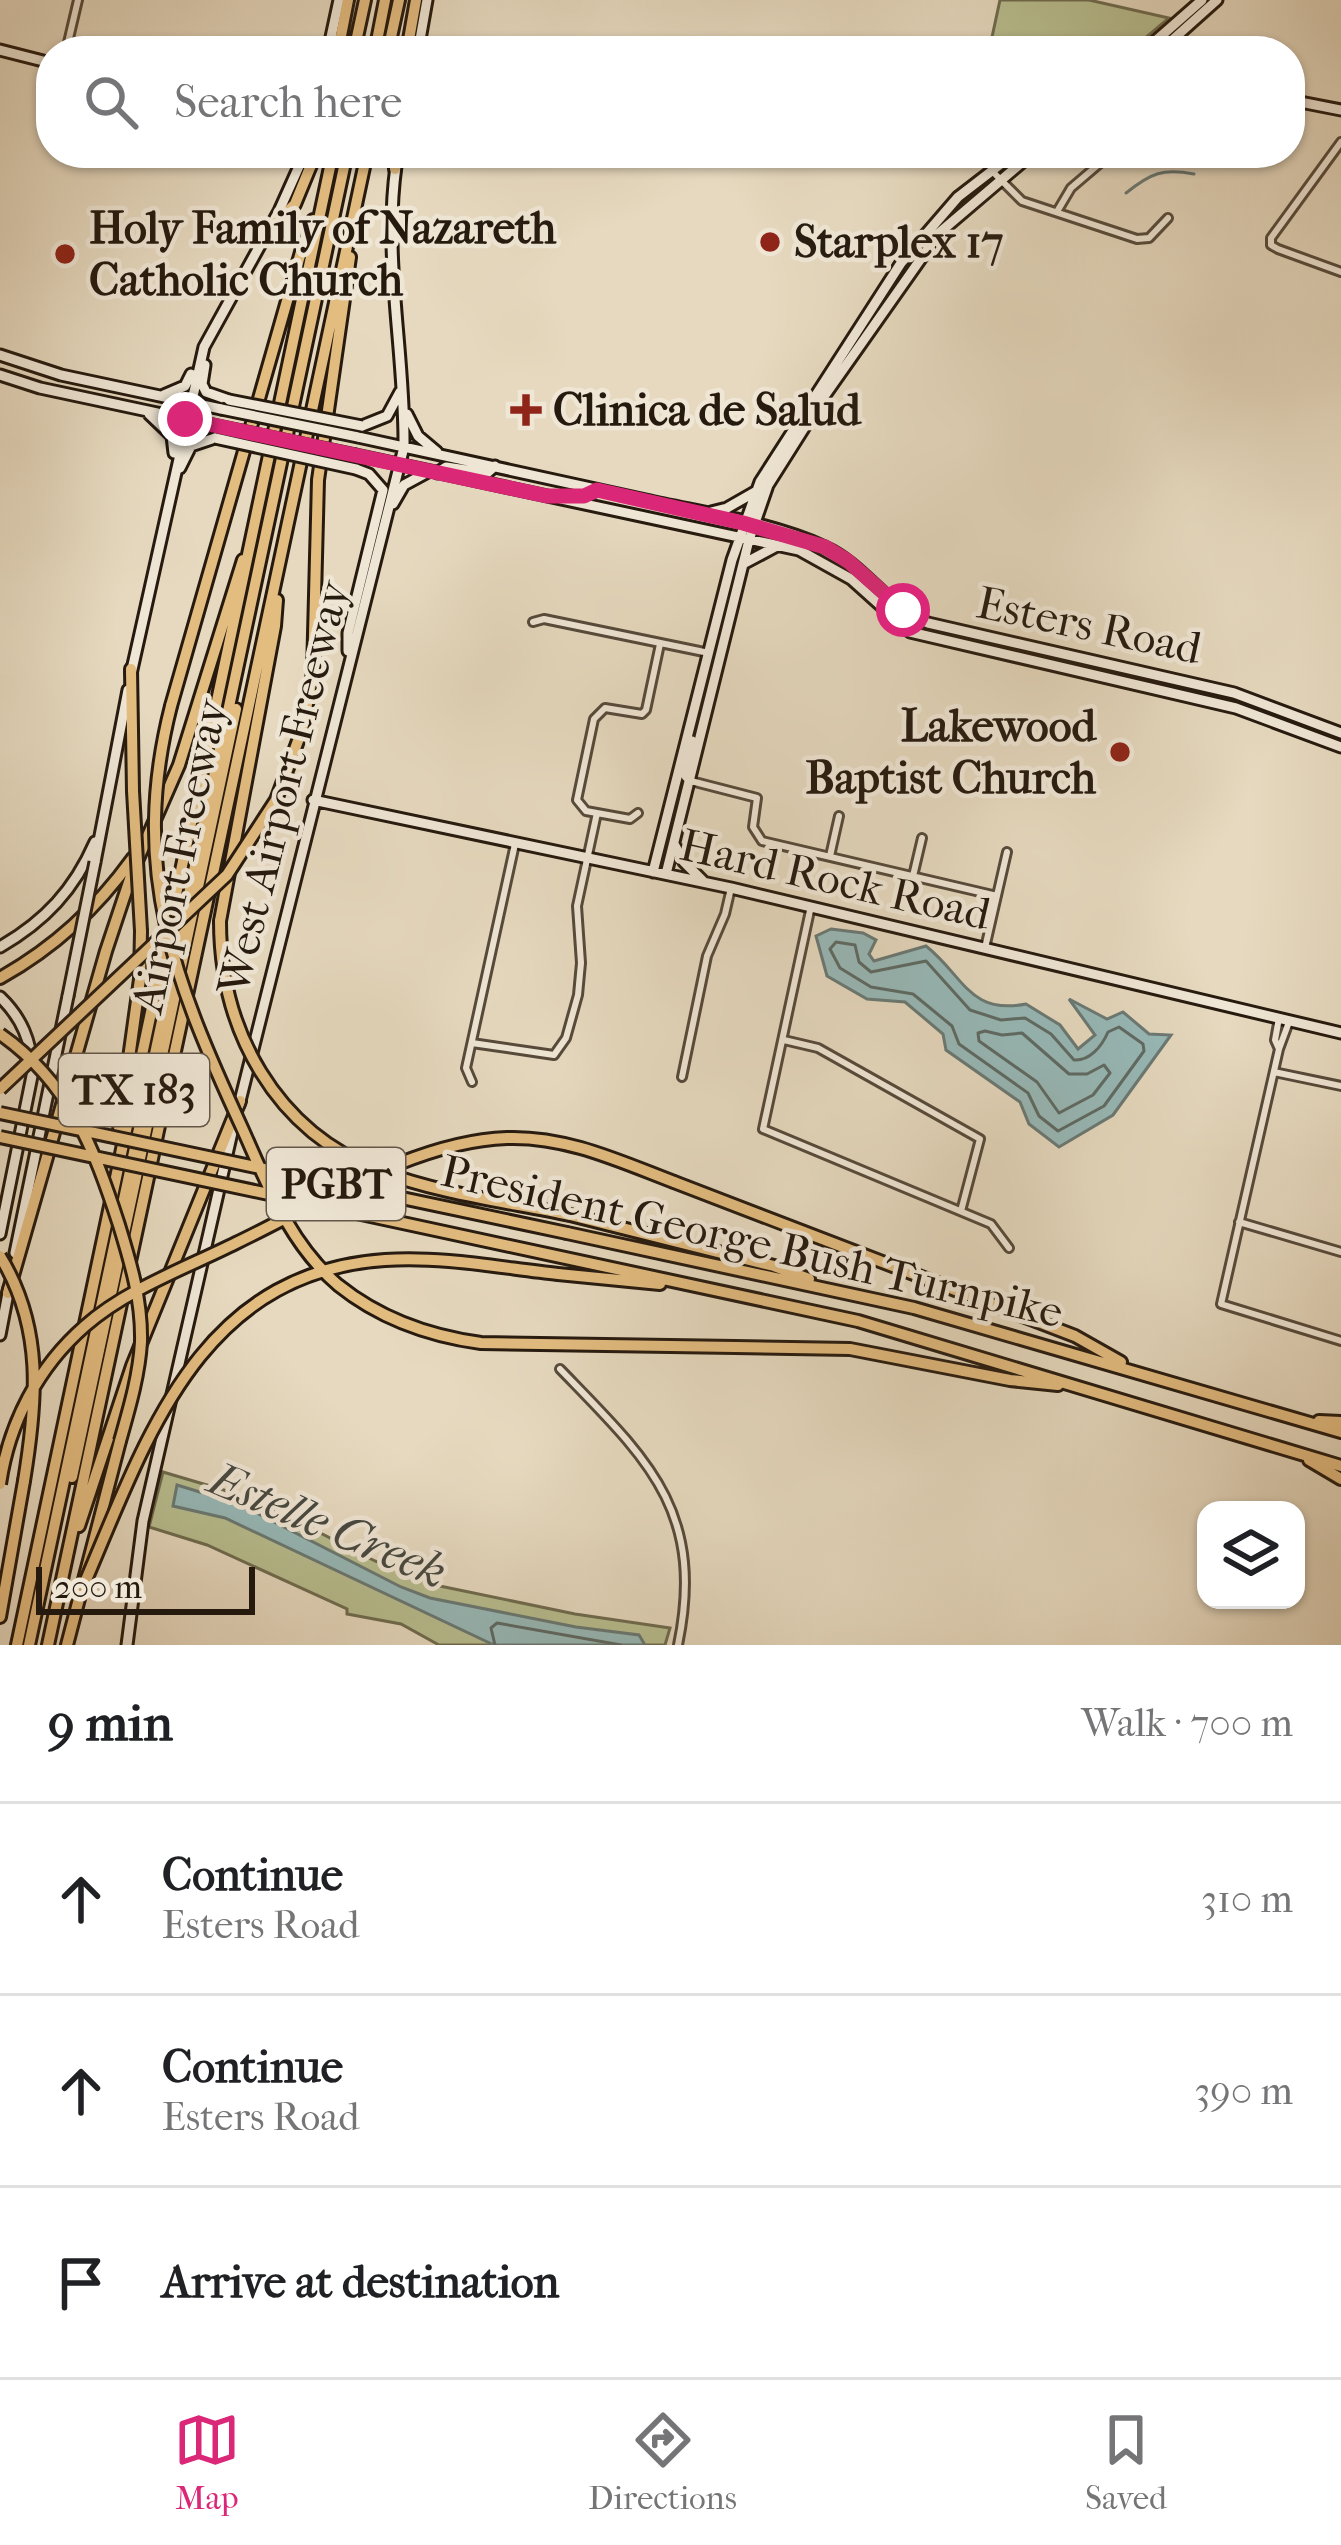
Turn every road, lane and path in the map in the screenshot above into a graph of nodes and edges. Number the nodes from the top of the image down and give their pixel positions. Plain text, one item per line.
1 (78, 0) edge
2 (344, 0) edge
3 (365, 0) edge
4 (382, 0) edge
5 (399, 0) edge
6 (416, 0) edge
7 (427, 0) edge
8 (1202, 0) edge
9 (1217, 0) edge
10 (70, 36) edge
11 (333, 36) edge
12 (340, 36) edge
13 (357, 36) edge
14 (374, 36) edge
15 (391, 36) edge
16 (409, 36) edge
17 (421, 36) edge
18 (1166, 36) edge
19 (1170, 36) edge
20 (0, 50) edge
21 (36, 59) edge
22 (1305, 103) edge
23 (1341, 110) edge
24 (1341, 142) edge
25 (1326, 165) junction
26 (297, 168) edge
27 (310, 168) edge
28 (329, 168) edge
29 (347, 168) edge
30 (364, 168) edge
31 (1003, 168) edge
32 (1009, 168) edge
33 (1094, 168) edge
34 (395, 169) edge
35 (1341, 170) edge
36 (996, 176) junction
37 (323, 196) junction
38 (1057, 212) junction
39 (353, 216) junction
40 (1168, 218) dead end
41 (267, 232) junction
42 (1341, 272) edge
43 (204, 347) junction
44 (0, 355) edge
45 (0, 375) edge
46 (403, 383) junction
47 (158, 396) junction
48 (188, 404) junction
49 (404, 405) junction
50 (133, 408) junction
51 (185, 419) junction
52 (216, 432) junction
53 (404, 447) junction
54 (441, 455) junction
55 (399, 465) junction
56 (495, 466) junction
57 (175, 467) junction
58 (434, 472) junction
59 (491, 484) junction
60 (170, 490) junction
61 (597, 490) junction
62 (758, 495) junction
63 (547, 496) junction
64 (594, 506) junction
65 (705, 513) junction
66 (387, 514) junction
67 (748, 524) junction
68 (779, 532) junction
69 (254, 535) junction
70 (744, 539) junction
71 (779, 545) junction
72 (743, 564) junction
73 (278, 565) junction
74 (533, 622) dead end
75 (716, 624) junction
76 (957, 638) junction
77 (660, 644) junction
78 (709, 653) junction
79 (349, 662) junction
80 (1070, 663) junction
81 (131, 669) junction
82 (717, 673) junction
83 (693, 712) junction
84 (1341, 733) edge
85 (1341, 747) edge
86 (691, 782) junction
87 (313, 800) junction
88 (638, 812) dead end
89 (597, 813) junction
90 (839, 816) dead end
91 (104, 821) junction
92 (922, 838) dead end
93 (146, 841) junction
94 (515, 844) junction
95 (674, 844) junction
96 (1007, 852) dead end
97 (830, 856) junction
98 (587, 858) junction
99 (653, 872) junction
100 (666, 874) junction
101 (913, 876) junction
102 (703, 881) junction
103 (731, 888) junction
104 (997, 896) junction
105 (811, 906) junction
106 (0, 946) edge
107 (985, 948) junction
108 (0, 978) edge
109 (0, 998) edge
110 (1284, 1019) junction
111 (1341, 1033) edge
112 (0, 1034) edge
113 (783, 1040) junction
114 (472, 1043) junction
115 (1274, 1072) junction
116 (682, 1077) dead end
117 (472, 1082) dead end
118 (1341, 1086) edge
119 (0, 1089) edge
120 (240, 1101) junction
121 (0, 1113) edge
122 (0, 1137) edge
123 (116, 1175) junction
124 (961, 1211) junction
125 (1238, 1222) junction
126 (0, 1234) edge
127 (1009, 1248) dead end
128 (1341, 1252) edge
129 (0, 1256) edge
130 (700, 1286) junction
131 (840, 1291) junction
132 (8, 1293) junction
133 (0, 1335) edge
134 (1341, 1341) edge
135 (560, 1370) dead end
136 (1146, 1375) junction
137 (1085, 1388) junction
138 (1298, 1419) junction
139 (1341, 1422) edge
140 (1341, 1432) edge
141 (1290, 1450) junction
142 (1341, 1466) edge
143 (1341, 1479) edge
144 (0, 1484) edge
145 (68, 1551) junction
146 (83, 1588) junction
147 (0, 1617) edge
148 (17, 1645) edge
149 (33, 1645) edge
150 (48, 1645) edge
151 (68, 1645) edge
152 (127, 1645) edge
153 (678, 1645) edge

1 - 10 street
2 - 11 main road
2 - 12 highway
3 - 13 highway
4 - 14 highway
5 - 15 highway
6 - 16 highway
7 - 17 main road
8 - 18 main road
9 - 19 main road
20 - 21 main road
22 - 23 main road
24 - 25 street
25 - 35 street
25 - 42 street
26 - 41 main road
27 - 41 highway
28 - 37 highway, Airport Freeway / TX 183
29 - 149 highway
30 - 39 highway, Airport Freeway / TX 183
31 - 36 main road
32 - 36 main road
33 - 38 street
34 - 46 main road, West Airport Freeway
36 - 38 street
36 - 62 main road
37 - 69 highway, Airport Freeway / TX 183
37 - 137 highway, bridge
38 - 40 street
39 - 73 highway, Airport Freeway / TX 183
39 - 119 highway, bridge
41 - 43 main road
43 - 46 main road, bridge
43 - 47 main road
43 - 48 main road
44 - 47 main road, Esters Road
45 - 50 main road, Esters Road
46 - 49 main road, West Airport Freeway
47 - 48 main road, Esters Road
48 - 51 main road
48 - 53 main road, Esters Road, bridge
49 - 53 main road, West Airport Freeway
49 - 54 main road
50 - 51 main road, Esters Road
50 - 57 main road
51 - 52 main road, Esters Road
51 - 57 main road
52 - 55 main road, Esters Road, bridge
52 - 60 main road
52 - 79 main road, bridge
53 - 54 main road, Esters Road
53 - 55 main road, West Airport Freeway
54 - 56 main road, Esters Road
55 - 58 main road, Esters Road
55 - 66 main road, West Airport Freeway
56 - 58 main road
56 - 59 main road
56 - 61 main road, Esters Road
57 - 60 main road
58 - 59 main road, Esters Road
58 - 66 main road
59 - 63 main road, Esters Road
60 - 81 main road
61 - 63 main road
61 - 64 main road
61 - 65 main road, Esters Road
62 - 65 main road
62 - 67 main road
62 - 68 main road
63 - 64 main road, Esters Road
64 - 70 main road, Esters Road
65 - 67 main road, Esters Road
66 - 79 main road, West Airport Freeway
67 - 68 main road, Esters Road
67 - 70 main road
68 - 76 main road, Esters Road
69 - 93 highway
69 - 123 highway, Airport Freeway / TX 183
70 - 71 main road, Esters Road
70 - 72 main road
70 - 75 main road
71 - 72 main road
71 - 76 main road, Esters Road
72 - 82 main road
73 - 131 highway, bridge
73 - 145 highway, Airport Freeway / TX 183
74 - 77 street
75 - 78 main road
75 - 82 main road
76 - 80 main road, Esters Road
77 - 78 street
77 - 89 street
78 - 83 main road
79 - 87 main road, West Airport Freeway
80 - 84 main road, Esters Road
80 - 85 main road, Esters Road
81 - 91 main road
81 - 123 highway, bridge
82 - 86 main road
83 - 86 main road
83 - 99 main road
86 - 95 main road
86 - 97 street
87 - 94 main road, Hard Rock Road
87 - 120 main road, West Airport Freeway
88 - 89 street
89 - 98 street
90 - 97 street
91 - 106 main road
91 - 132 main road, bridge
92 - 101 street
93 - 108 highway
93 - 132 highway
94 - 98 main road, Hard Rock Road
94 - 114 street
95 - 100 main road
95 - 102 main road
96 - 104 street
97 - 101 street
98 - 99 main road, Hard Rock Road
98 - 114 street
99 - 100 main road, Hard Rock Road
100 - 102 main road, Hard Rock Road
101 - 104 street
102 - 103 main road, Hard Rock Road
103 - 105 main road, Hard Rock Road
103 - 116 street
104 - 107 street
105 - 107 main road, Hard Rock Road
105 - 113 street
107 - 110 main road, Hard Rock Road
109 - 126 main road
110 - 111 main road, Hard Rock Road
110 - 115 street
112 - 146 highway, bridge
113 - 124 street
113 - 124 street
114 - 117 street
115 - 118 street
115 - 125 street
120 - 145 highway
120 - 152 main road, West Airport Freeway
121 - 131 highway, President George Bush Turnpike / PGBT, bridge
122 - 130 highway, President George Bush Turnpike / PGBT, bridge
123 - 148 highway, Airport Freeway / TX 183
124 - 127 street
125 - 128 street
125 - 134 street
129 - 147 highway, bridge
130 - 137 highway, President George Bush Turnpike / PGBT
130 - 146 highway, bridge
131 - 136 highway, President George Bush Turnpike / PGBT
132 - 133 main road
135 - 153 street
136 - 138 highway, President George Bush Turnpike / PGBT
136 - 144 highway, bridge
137 - 141 highway, President George Bush Turnpike / PGBT
138 - 139 highway
138 - 140 highway, President George Bush Turnpike / PGBT
141 - 142 highway, President George Bush Turnpike / PGBT
141 - 143 highway
145 - 150 highway, Airport Freeway / TX 183
146 - 151 highway

